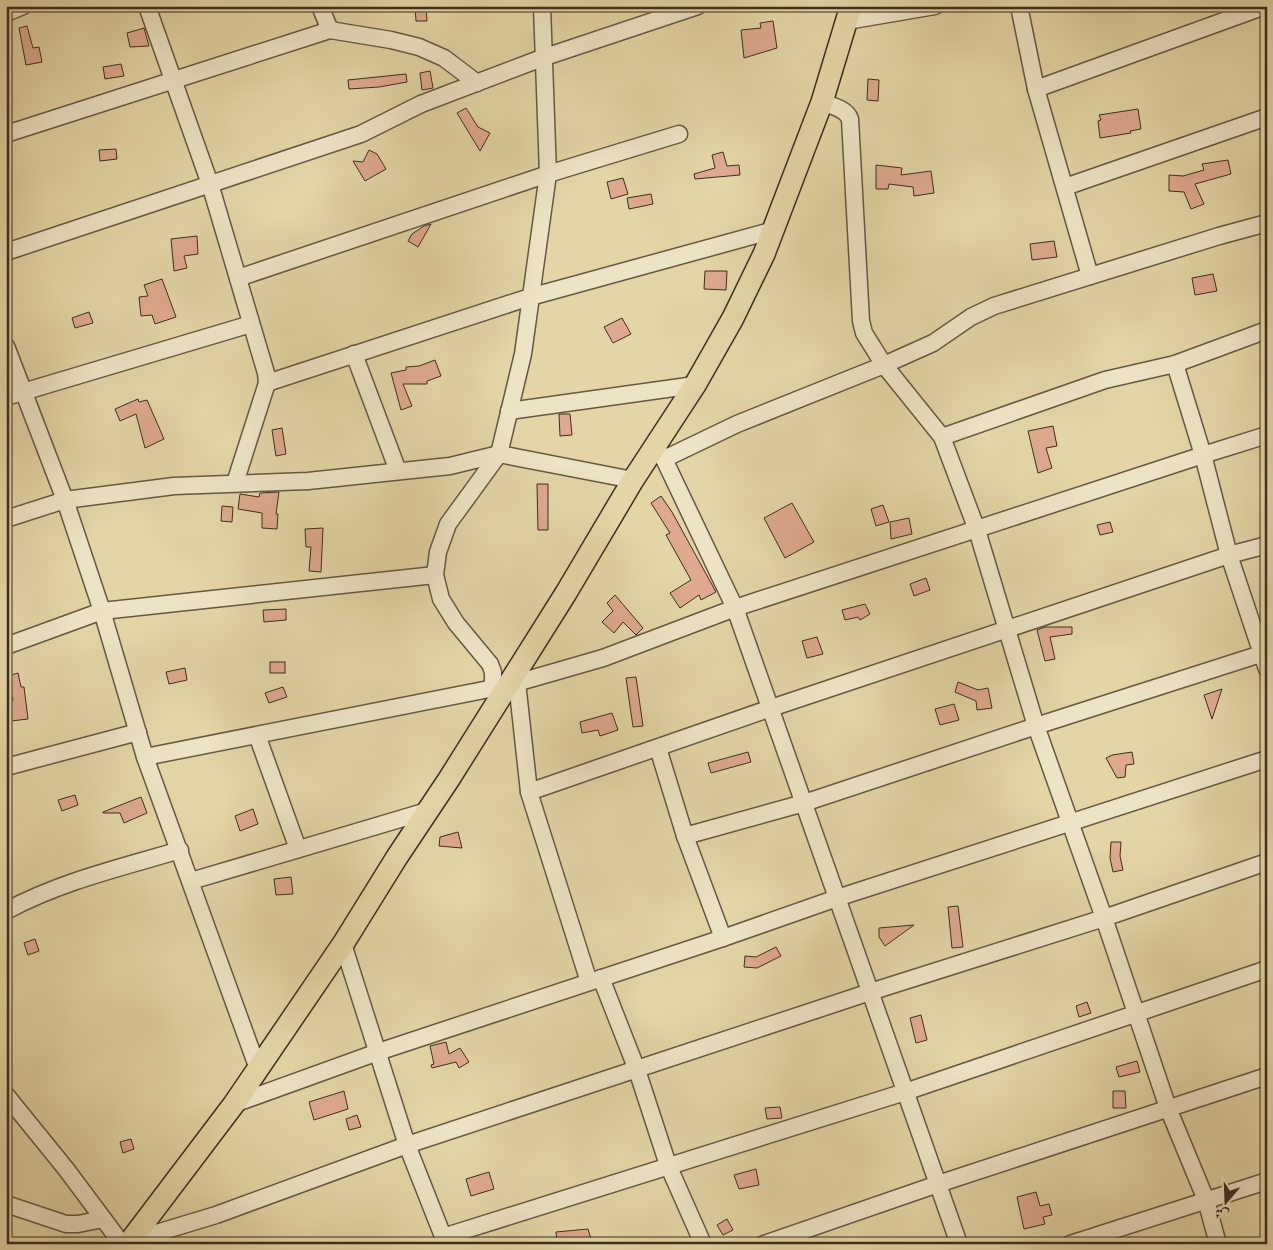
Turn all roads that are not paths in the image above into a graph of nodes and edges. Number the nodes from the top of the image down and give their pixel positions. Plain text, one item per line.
1 (23, 6) edge
2 (147, 6) edge
3 (320, 6) edge
4 (542, 6) edge
5 (698, 6) edge
6 (935, 6) edge
7 (1019, 6) edge
8 (1265, 6) edge
9 (6, 13) edge
10 (849, 13) edge
11 (330, 30) junction
12 (542, 58) junction
13 (172, 80) junction
14 (477, 83) junction
15 (1036, 89) junction
16 (822, 102) junction
17 (1267, 117) edge
18 (6, 134) edge
19 (679, 134) dead end
20 (548, 174) junction
21 (210, 184) junction
22 (1065, 187) junction
23 (1267, 223) edge
24 (774, 230) junction
25 (6, 252) edge
26 (1090, 276) junction
27 (238, 278) junction
28 (530, 297) junction
29 (251, 324) junction
30 (1267, 330) edge
31 (6, 346) edge
32 (354, 354) junction
33 (1175, 364) junction
34 (884, 365) junction
35 (267, 383) junction
36 (695, 385) junction
37 (24, 392) junction
38 (6, 397) edge
39 (509, 411) junction
40 (1267, 436) edge
41 (942, 437) junction
42 (660, 453) junction
43 (499, 454) junction
44 (1203, 455) junction
45 (398, 472) junction
46 (633, 480) junction
47 (236, 483) junction
48 (65, 500) junction
49 (6, 519) edge
50 (977, 530) junction
51 (1267, 545) edge
52 (1229, 555) junction
53 (435, 575) junction
54 (735, 608) junction
55 (102, 612) junction
56 (1007, 630) junction
57 (6, 646) edge
58 (1265, 659) edge
59 (506, 685) junction
60 (771, 708) junction
61 (1036, 726) junction
62 (138, 732) junction
63 (258, 735) junction
64 (658, 748) junction
65 (145, 757) junction
66 (1267, 759) edge
67 (6, 767) edge
68 (529, 792) junction
69 (804, 803) junction
70 (428, 811) junction
71 (1070, 822) junction
72 (685, 836) junction
73 (298, 849) junction
74 (180, 850) junction
75 (1267, 862) edge
76 (191, 881) junction
77 (837, 898) junction
78 (6, 911) edge
79 (1104, 918) junction
80 (723, 938) junction
81 (343, 944) junction
82 (1267, 969) edge
83 (595, 980) junction
84 (870, 992) junction
85 (1136, 1013) junction
86 (378, 1052) junction
87 (258, 1069) junction
88 (637, 1070) junction
89 (1267, 1076) edge
90 (905, 1092) junction
91 (6, 1095) edge
92 (234, 1104) junction
93 (1168, 1108) junction
94 (407, 1145) junction
95 (668, 1165) junction
96 (1267, 1181) edge
97 (938, 1184) junction
98 (1206, 1200) junction
99 (6, 1204) edge
100 (104, 1219) junction
101 (444, 1240) edge
102 (127, 1243) edge
103 (703, 1244) edge
104 (764, 1244) edge
105 (959, 1244) edge
106 (1070, 1244) edge
107 (1218, 1244) edge

1 - 9 street
2 - 13 street
3 - 11 street
4 - 12 street
5 - 12 street
6 - 10 street
7 - 15 street
8 - 15 street
10 - 16 main road
11 - 13 street
11 - 14 street
12 - 14 street
12 - 20 street
13 - 18 street
13 - 21 street
14 - 21 street
15 - 22 street
16 - 24 main road
16 - 34 street
17 - 22 street
19 - 20 street
20 - 27 street
20 - 28 street
21 - 25 street
21 - 27 street
22 - 26 street
23 - 26 street
24 - 28 street
24 - 36 main road
26 - 34 street
27 - 29 street
28 - 32 street
28 - 39 street
29 - 35 street
29 - 37 street
30 - 33 street
31 - 37 street
32 - 35 street
32 - 45 street
33 - 41 street
33 - 44 street
34 - 41 street
34 - 42 street
35 - 47 street
36 - 39 street
36 - 42 main road
37 - 38 street
37 - 48 street
39 - 43 street
40 - 44 street
41 - 50 street
42 - 46 main road
42 - 54 street
43 - 45 street
43 - 46 street
43 - 53 street
44 - 50 street
44 - 52 street
45 - 47 street
46 - 59 main road
47 - 48 street
48 - 49 street
48 - 55 street
50 - 54 street
50 - 56 street
51 - 52 street
52 - 56 street
52 - 58 street
53 - 55 street
53 - 59 street
54 - 59 street
54 - 60 street
55 - 57 street
55 - 62 street
56 - 60 street
56 - 61 street
58 - 61 street
59 - 63 street
59 - 68 street
59 - 70 main road
60 - 64 street
60 - 69 street
61 - 69 street
61 - 71 street
62 - 65 street
62 - 67 street
63 - 65 street
63 - 73 street
64 - 68 street
64 - 72 street
65 - 74 street
66 - 71 street
68 - 83 street
69 - 72 street
69 - 77 street
70 - 73 street
70 - 81 main road
71 - 77 street
71 - 79 street
72 - 80 street
73 - 76 street
74 - 76 street
74 - 78 street
75 - 79 street
76 - 87 street
77 - 80 street
77 - 84 street
79 - 84 street
79 - 85 street
80 - 83 street
81 - 86 street
81 - 87 main road
82 - 85 street
83 - 86 street
83 - 88 street
84 - 88 street
84 - 90 street
85 - 90 street
85 - 93 street
86 - 92 street
86 - 94 street
87 - 92 main road
88 - 94 street
88 - 95 street
89 - 93 street
90 - 95 street
90 - 97 street
91 - 100 street
92 - 102 main road
93 - 97 street
93 - 98 street
94 - 101 street
94 - 102 street
95 - 101 street
95 - 103 street
96 - 98 street
97 - 104 street
97 - 105 street
98 - 106 street
98 - 107 street
99 - 100 street
100 - 102 street

